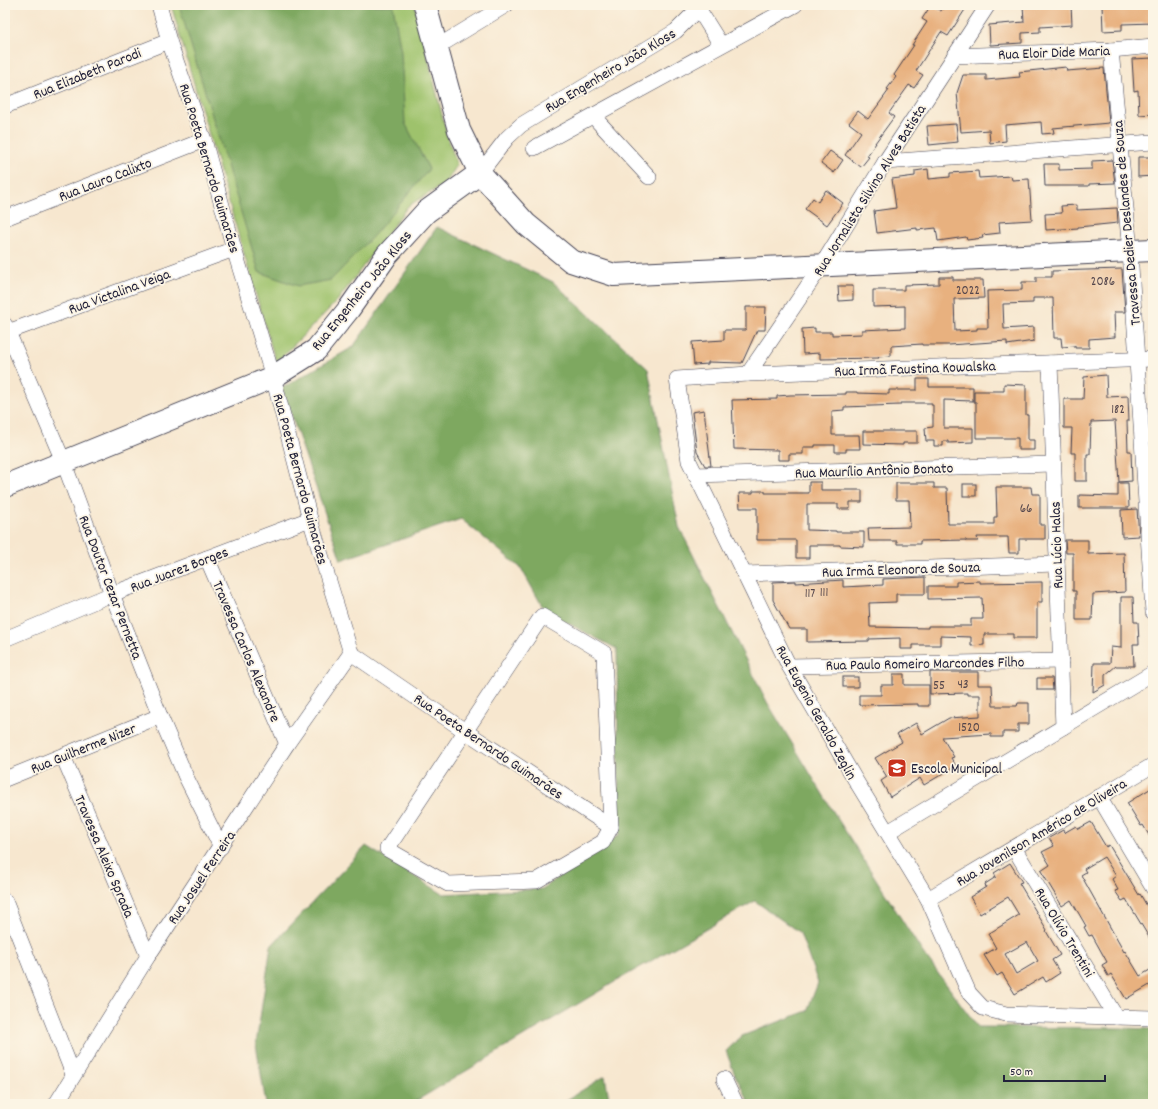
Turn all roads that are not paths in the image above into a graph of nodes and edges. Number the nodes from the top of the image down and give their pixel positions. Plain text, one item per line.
1 (160, 5) edge
2 (425, 5) edge
3 (506, 5) edge
4 (795, 5) edge
5 (988, 5) edge
6 (699, 6) edge
7 (170, 40) junction
8 (721, 45) junction
9 (1153, 46) edge
10 (438, 47) junction
11 (1112, 50) junction
12 (954, 56) junction
13 (5, 106) edge
14 (593, 116) junction
15 (204, 140) junction
16 (1153, 142) edge
17 (1120, 145) junction
18 (534, 148) dead end
19 (885, 162) junction
20 (480, 173) junction
21 (649, 177) dead end
22 (5, 218) edge
23 (234, 249) junction
24 (1153, 250) edge
25 (1130, 251) junction
26 (822, 265) junction
27 (6, 330) edge
28 (1153, 359) edge
29 (1137, 360) junction
30 (1050, 363) junction
31 (748, 374) junction
32 (273, 377) junction
33 (677, 379) joint
34 (64, 462) junction
35 (1053, 464) junction
36 (695, 475) junction
37 (5, 486) edge
38 (310, 519) junction
39 (207, 558) junction
40 (1057, 564) junction
41 (744, 574) junction
42 (112, 594) junction
43 (1153, 612) edge
44 (5, 639) edge
45 (351, 653) junction
46 (1061, 661) junction
47 (789, 666) junction
48 (1153, 673) edge
49 (160, 716) junction
50 (1063, 727) junction
51 (465, 731) junction
52 (287, 744) junction
53 (63, 756) junction
54 (1153, 765) edge
55 (5, 779) edge
56 (1099, 797) junction
57 (611, 827) junction
58 (888, 832) junction
59 (221, 847) junction
60 (1014, 848) junction
61 (1153, 888) edge
62 (928, 899) junction
63 (6, 907) edge
64 (148, 956) junction
65 (1116, 1017) junction
66 (1153, 1018) edge
67 (73, 1074) junction
68 (724, 1079) dead end
69 (56, 1104) edge
70 (736, 1104) edge

1 - 7 street, Rua Poeta Bernardo Guimarães
2 - 10 street
3 - 10 street
4 - 8 street, Rua Engenheiro João Kloss
5 - 12 street, Rua Jornalista Silvino Alves Batista
6 - 8 street, Rua Engenheiro João Kloss
6 - 20 street, Rua Engenheiro João Kloss
7 - 13 street, Rua Elizabeth Parodi
7 - 15 street, Rua Poeta Bernardo Guimarães
8 - 14 street, Rua Engenheiro João Kloss
9 - 11 street, Rua Eloir Dide Maria
10 - 20 street
11 - 12 street, Rua Eloir Dide Maria
11 - 17 street, Travessa Dedier Deslandes de Souza
12 - 19 street, Rua Jornalista Silvino Alves Batista
14 - 18 street, Rua Engenheiro João Kloss
14 - 21 street
15 - 22 street, Rua Lauro Calixto
15 - 23 street, Rua Poeta Bernardo Guimarães
16 - 17 street
17 - 19 street
17 - 25 street, Travessa Dedier Deslandes de Souza
19 - 26 street, Rua Jornalista Silvino Alves Batista
20 - 26 street
20 - 32 street, Rua Engenheiro João Kloss
23 - 27 street, Rua Victalina Veiga
23 - 32 street, Rua Poeta Bernardo Guimarães
24 - 25 street
25 - 26 street
25 - 29 street, Travessa Dedier Deslandes de Souza
26 - 31 street, Rua Jornalista Silvino Alves Batista
27 - 34 street, Rua Doutor Cezar Pernetta
28 - 29 street, Rua Irmã Faustina Kowalska
29 - 30 street, Rua Irmã Faustina Kowalska
29 - 43 street, Travessa Dedier Deslandes de Souza
30 - 31 street, Rua Irmã Faustina Kowalska
30 - 35 street, Rua Lúcio Halas
31 - 33 street, Rua Irmã Faustina Kowalska
32 - 34 street, Rua Engenheiro João Kloss
32 - 38 street, Rua Poeta Bernardo Guimarães
33 - 36 street, Rua Eugenio Geraldo Zeglin
34 - 37 street, Rua Engenheiro João Kloss
34 - 42 street, Rua Doutor Cezar Pernetta
35 - 36 street, Rua Maurílio Antônio Bonato
35 - 40 street, Rua Lúcio Halas
36 - 41 street, Rua Eugenio Geraldo Zeglin
38 - 39 street, Rua Juarez Borges
38 - 45 street, Rua Poeta Bernardo Guimarães
39 - 42 street, Rua Juarez Borges
39 - 52 street, Travessa Carlos Alexandre
40 - 41 street, Rua Irmã Eleonora de Souza
40 - 46 street, Rua Lúcio Halas
41 - 47 street, Rua Eugenio Geraldo Zeglin
42 - 44 street, Rua Juarez Borges
42 - 49 street, Rua Doutor Cezar Pernetta
45 - 51 street, Rua Poeta Bernardo Guimarães
45 - 52 street, Rua Josuel Ferreira
46 - 47 street, Rua Paulo Romeiro Marcondes Filho
46 - 50 street, Rua Lúcio Halas
47 - 58 street, Rua Eugenio Geraldo Zeglin
48 - 50 street
49 - 53 street, Rua Guilherme Nizer
49 - 59 street, Rua Doutor Cezar Pernetta
50 - 58 street
51 - 57 street, Rua Poeta Bernardo Guimarães
51 - 57 street
51 - 57 street
52 - 59 street, Rua Josuel Ferreira
53 - 55 street, Rua Guilherme Nizer
53 - 64 street, Travessa Aleixo Sprada
54 - 56 street, Rua Jovenilson Américo de Oliveira
56 - 60 street, Rua Jovenilson Américo de Oliveira
56 - 61 street
58 - 62 street, Rua Eugenio Geraldo Zeglin
59 - 64 street, Rua Josuel Ferreira
60 - 62 street, Rua Jovenilson Américo de Oliveira
60 - 65 street, Rua Olívio Trentini
62 - 65 street, Rua Eugenio Geraldo Zeglin
63 - 67 street
64 - 67 street, Rua Josuel Ferreira
65 - 66 street, Rua Eugenio Geraldo Zeglin
67 - 69 street, Rua Josuel Ferreira
68 - 70 street

